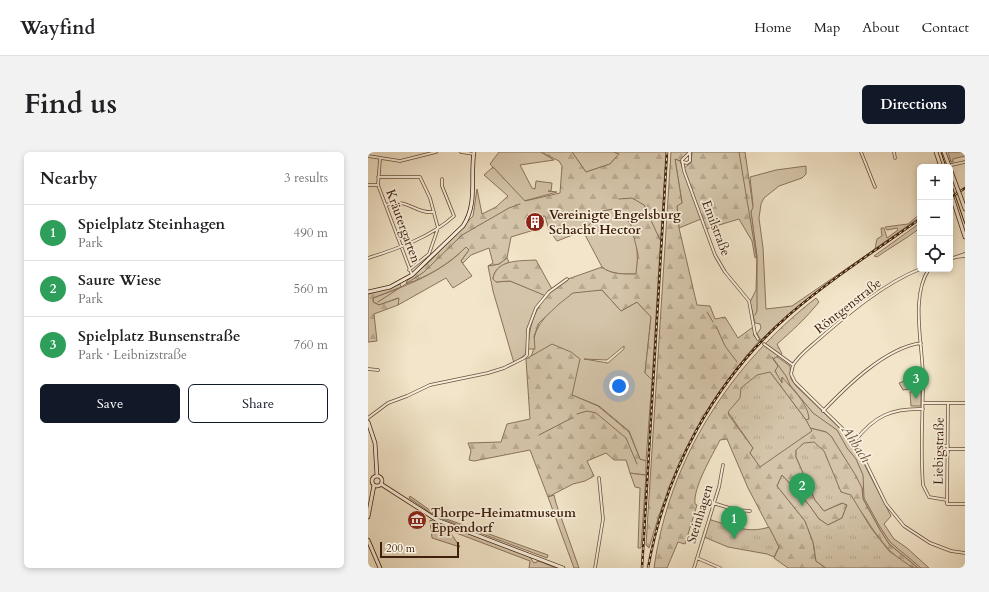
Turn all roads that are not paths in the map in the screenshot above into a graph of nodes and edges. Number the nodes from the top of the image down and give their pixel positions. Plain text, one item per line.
1 (436, 152) edge
2 (461, 152) edge
3 (690, 152) edge
4 (861, 152) edge
5 (894, 152) edge
6 (936, 152) edge
7 (944, 152) edge
8 (426, 153) edge
9 (474, 153) edge
10 (368, 156) edge
11 (895, 158) dead end
12 (380, 159) junction
13 (682, 162) junction
14 (965, 162) edge
15 (941, 164) edge
16 (949, 164) joint
17 (953, 176) edge
18 (378, 177) junction
19 (442, 179) dead end
20 (378, 185) junction
21 (368, 186) edge
22 (875, 187) dead end
23 (953, 200) edge
24 (386, 205) junction
25 (965, 210) edge
26 (434, 212) junction
27 (438, 228) junction
28 (965, 237) edge
29 (400, 246) junction
30 (965, 255) edge
31 (368, 258) edge
32 (953, 258) edge
33 (409, 270) junction
34 (917, 270) edge
35 (928, 272) edge
36 (412, 275) junction
37 (567, 280) dead end
38 (368, 292) edge
39 (758, 339) tunnel mouth
40 (921, 342) junction
41 (764, 344) tunnel mouth
42 (792, 365) junction
43 (368, 369) edge
44 (378, 370) dead end
45 (923, 403) junction
46 (948, 403) junction
47 (965, 403) edge
48 (923, 409) junction
49 (823, 411) junction
50 (368, 418) edge
51 (368, 422) edge
52 (855, 441) junction
53 (948, 449) junction
54 (965, 449) edge
55 (723, 466) dead end
56 (377, 476) junction
57 (599, 478) dead end
58 (381, 484) junction
59 (374, 485) junction
60 (947, 500) junction
61 (713, 503) junction
62 (965, 504) edge
63 (750, 511) dead end
64 (368, 518) edge
65 (368, 540) edge
66 (369, 548) edge
67 (965, 553) edge
68 (697, 558) junction
69 (380, 568) edge
70 (563, 568) edge
71 (595, 568) edge
72 (694, 568) edge
73 (720, 568) edge

1 - 8 street
2 - 9 street
3 - 13 street
3 - 13 street
4 - 22 street
5 - 11 street
6 - 15 street
7 - 16 street
8 - 12 street
9 - 36 street
10 - 12 street
12 - 18 street, Kräutergarten
13 - 39 street, Emilstraße
14 - 16 street
17 - 25 street, bridge
18 - 20 street, Kräutergarten
18 - 26 street
19 - 27 street
20 - 21 street
20 - 24 street, Kräutergarten
23 - 28 street, bridge
24 - 26 street
24 - 29 street, Kräutergarten
26 - 27 street
27 - 29 street
27 - 33 street
29 - 31 street
29 - 33 street, Kräutergarten
30 - 32 street
33 - 36 street, Kräutergarten
34 - 42 street, Röntgenstraße
35 - 40 street
36 - 38 street
37 - 50 street
40 - 45 street
40 - 49 street
41 - 42 street
42 - 49 street
43 - 44 street
45 - 46 street
45 - 48 street
46 - 47 street
46 - 53 street, Liebigstraße
48 - 52 street
48 - 60 street
49 - 52 street
51 - 56 street
52 - 67 street
53 - 54 street
53 - 60 street, Liebigstraße
55 - 61 street, Steinhagen
56 - 58 street
56 - 59 street
57 - 71 street
58 - 59 street
58 - 70 street
59 - 64 street
60 - 62 street
61 - 63 street
61 - 68 street, Steinhagen
65 - 66 street
66 - 69 street
68 - 72 street, Steinhagen
68 - 73 street

